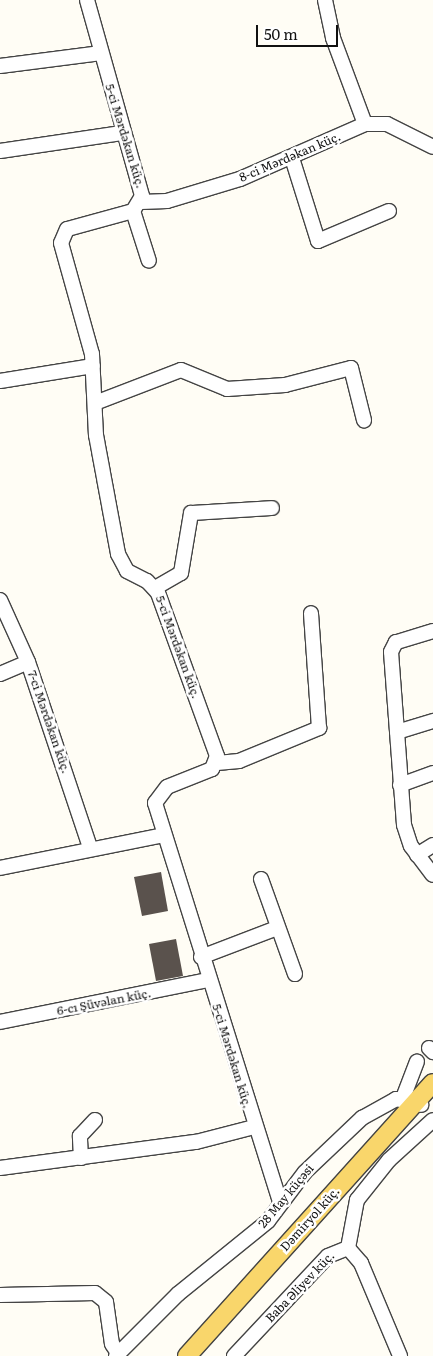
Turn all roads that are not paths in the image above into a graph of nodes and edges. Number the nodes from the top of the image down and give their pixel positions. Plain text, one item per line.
1 (87, 0) edge
2 (324, 0) edge
3 (101, 53) junction
4 (0, 66) edge
5 (365, 124) junction
6 (122, 133) junction
7 (433, 147) edge
8 (0, 151) edge
9 (292, 158) junction
10 (137, 207) junction
11 (389, 211) dead end
12 (149, 261) dead end
13 (93, 366) junction
14 (0, 381) edge
15 (94, 403) junction
16 (364, 420) dead end
17 (272, 508) dead end
18 (155, 588) junction
19 (0, 600) edge
20 (311, 613) dead end
21 (433, 631) edge
22 (28, 662) junction
23 (0, 674) edge
24 (433, 722) edge
25 (397, 732) junction
26 (217, 763) junction
27 (433, 773) edge
28 (400, 785) junction
29 (163, 835) junction
30 (433, 846) edge
31 (90, 847) junction
32 (417, 855) junction
33 (0, 868) edge
34 (433, 875) edge
35 (261, 880) dead end
36 (277, 928) junction
37 (201, 958) junction
38 (295, 974) dead end
39 (208, 980) junction
40 (0, 1022) edge
41 (417, 1062) dead end
42 (433, 1082) edge
43 (433, 1092) edge
44 (413, 1102) junction
45 (95, 1120) dead end
46 (433, 1120) edge
47 (254, 1127) junction
48 (82, 1158) junction
49 (0, 1168) edge
50 (281, 1204) junction
51 (348, 1248) junction
52 (0, 1295) edge
53 (117, 1355) edge
54 (187, 1356) edge
55 (195, 1356) edge
56 (234, 1356) edge
57 (400, 1356) edge

1 - 3 street, 5-ci Mərdəkan küç.
2 - 5 street
3 - 4 street
3 - 6 street, 5-ci Mərdəkan küç.
5 - 7 street, 8-ci Mərdəkan küç.
5 - 9 street, 8-ci Mərdəkan küç.
6 - 8 street
6 - 10 street, 5-ci Mərdəkan küç.
9 - 10 street, 8-ci Mərdəkan küç.
9 - 11 street
10 - 12 street
10 - 13 street, 5-ci Mərdəkan küç.
13 - 14 street
13 - 15 street, 5-ci Mərdəkan küç.
15 - 16 street
15 - 18 street, 5-ci Mərdəkan küç.
17 - 18 street
18 - 26 street, 5-ci Mərdəkan küç.
19 - 22 street, 7-ci Mərdəkan küç.
20 - 26 street
21 - 25 street
22 - 23 street
22 - 31 street, 7-ci Mərdəkan küç.
24 - 25 street
25 - 28 street
26 - 29 street, 5-ci Mərdəkan küç.
27 - 28 street
28 - 32 street
29 - 31 street
29 - 37 street, 5-ci Mərdəkan küç.
30 - 32 street
31 - 33 street
32 - 34 street
35 - 36 street
36 - 37 street
36 - 38 street
37 - 39 street, 5-ci Mərdəkan küç.
39 - 40 street, 6-cı Şüvəlan küç.
39 - 47 street, 5-ci Mərdəkan küç.
41 - 44 street
42 - 44 main road, Dəmiryol küç.
43 - 44 main road
44 - 50 street, 28 May küçəsi
44 - 54 main road, Dəmiryol küç.
44 - 55 main road
45 - 48 street
46 - 51 street, Dəmiryol küç.
47 - 48 street
47 - 50 street, 5-ci Mərdəkan küç.
48 - 49 street
50 - 53 street, 28 May küçəsi
51 - 56 street, Baba Əliyev küç.
51 - 57 street, Baba Əliyev küç.
52 - 53 street

